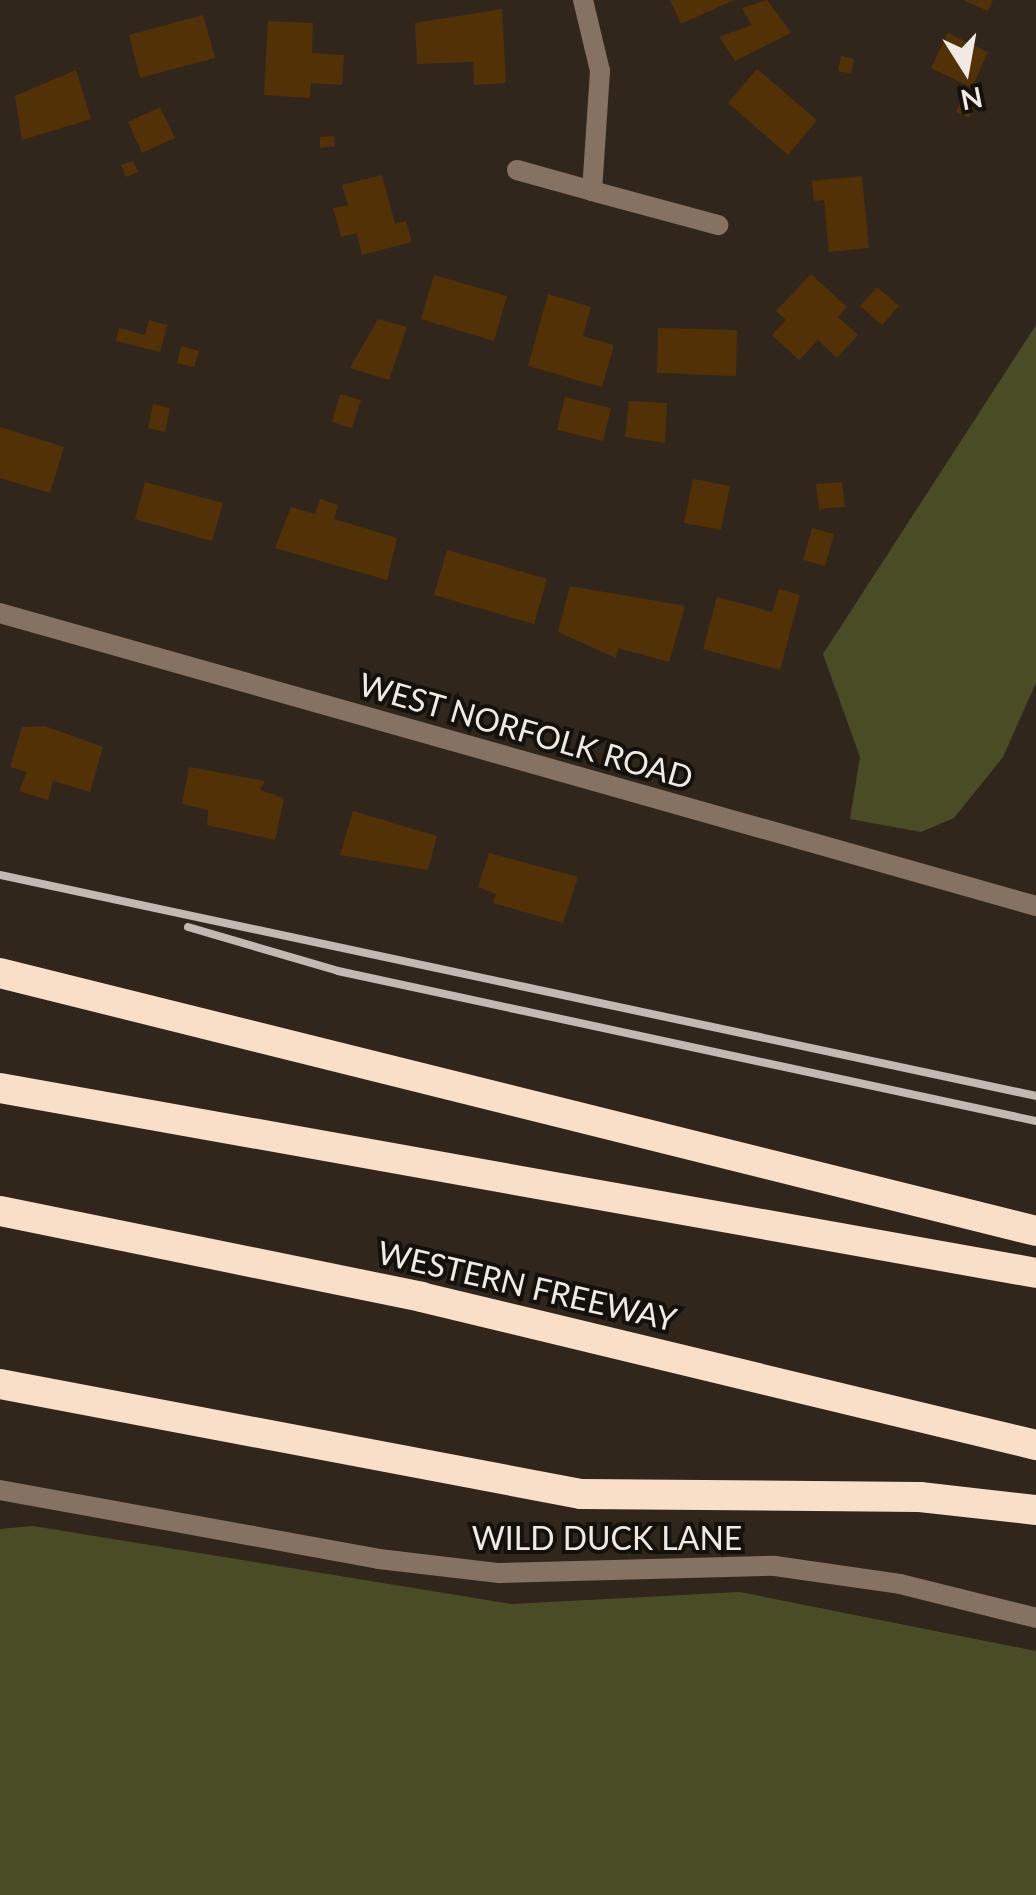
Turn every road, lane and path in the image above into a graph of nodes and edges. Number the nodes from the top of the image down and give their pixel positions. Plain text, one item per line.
1 (583, 0) edge
2 (517, 170) dead end
3 (592, 190) junction
4 (718, 225) dead end
5 (0, 613) edge
6 (1036, 906) edge
7 (0, 973) edge
8 (0, 1088) edge
9 (0, 1211) edge
10 (1036, 1231) edge
11 (1036, 1272) edge
12 (0, 1384) edge
13 (1036, 1445) edge
14 (0, 1490) edge
15 (1036, 1510) edge
16 (1036, 1618) edge

1 - 3 street
2 - 3 street
3 - 4 street
5 - 6 street, WEST NORFOLK ROAD
7 - 10 highway
8 - 11 highway
9 - 13 highway, WESTERN FREEWAY
12 - 15 highway
14 - 16 street, WILD DUCK LANE

